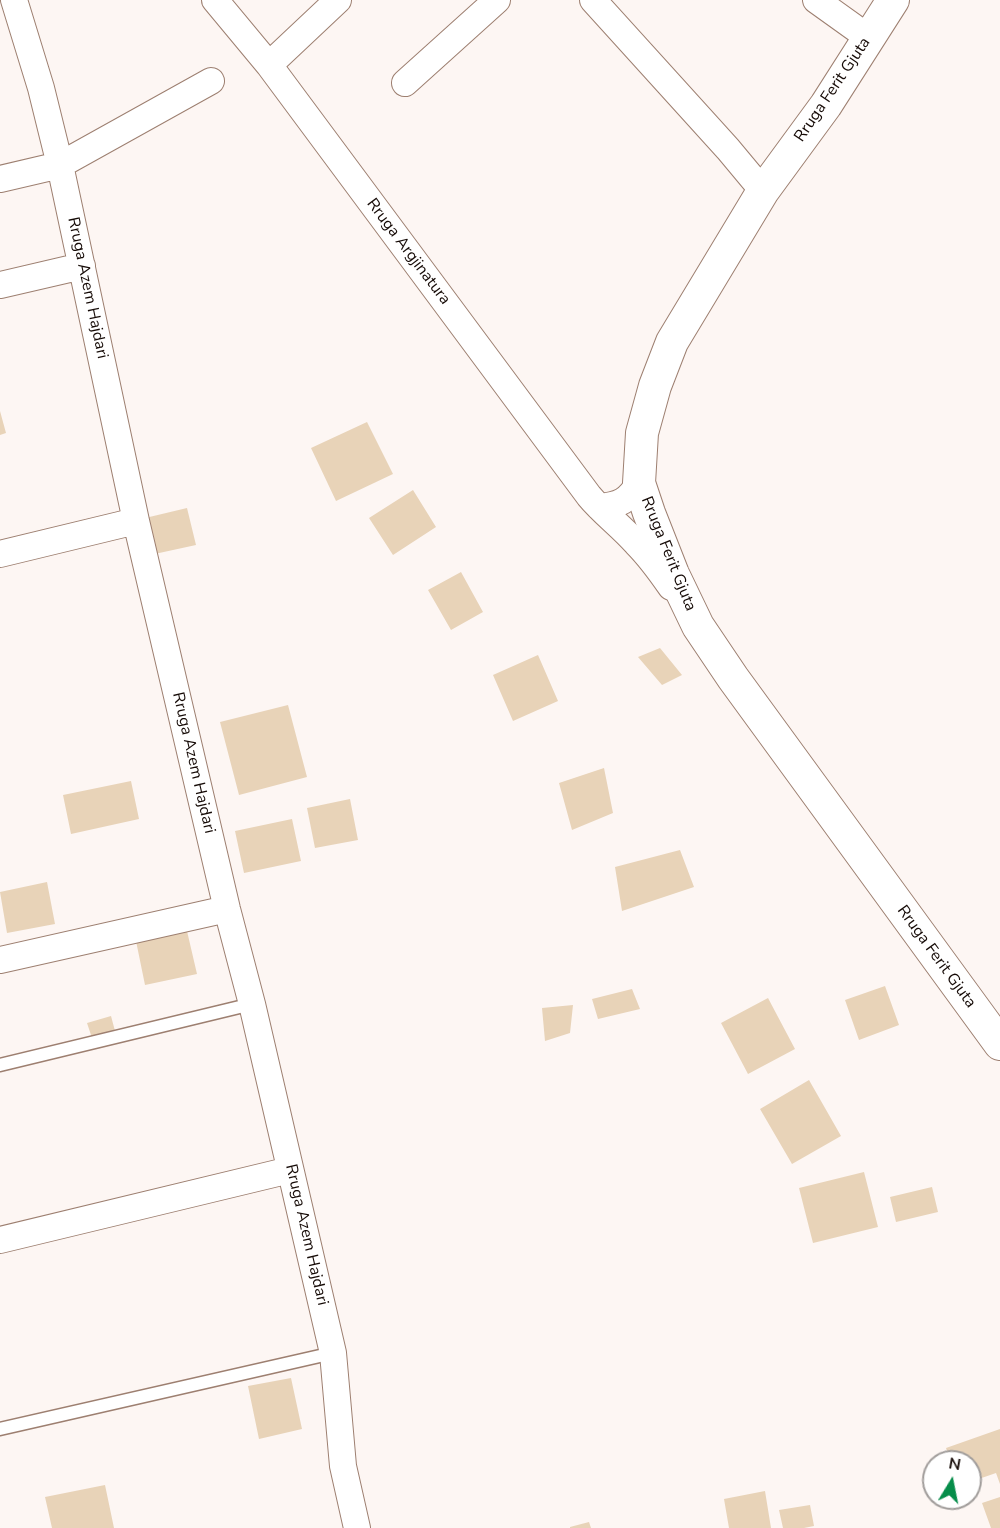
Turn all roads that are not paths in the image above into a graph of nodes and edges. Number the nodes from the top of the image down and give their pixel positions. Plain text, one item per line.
1 (14, 0) edge
2 (215, 0) edge
3 (338, 0) edge
4 (497, 0) edge
5 (593, 0) edge
6 (816, 0) edge
7 (893, 0) edge
8 (869, 38) junction
9 (269, 65) junction
10 (211, 81) dead end
11 (405, 83) dead end
12 (60, 165) junction
13 (0, 179) edge
14 (763, 191) junction
15 (82, 266) junction
16 (0, 285) edge
17 (639, 483) junction
18 (598, 507) junction
19 (136, 521) junction
20 (0, 554) edge
21 (698, 626) junction
22 (227, 909) junction
23 (0, 960) edge
24 (252, 1004) junction
25 (1000, 1044) edge
26 (0, 1065) edge
27 (290, 1170) junction
28 (0, 1240) edge
29 (333, 1353) junction
30 (0, 1430) edge
31 (357, 1528) edge

1 - 12 street, Rruga Azem Hajdari
2 - 9 street, Rruga Argjinatura
3 - 9 street
4 - 11 street
5 - 14 street
6 - 8 street
7 - 8 street, Rruga Ferit Gjuta
8 - 14 street, Rruga Ferit Gjuta
9 - 18 street, Rruga Argjinatura
10 - 12 street
12 - 13 street
12 - 15 street, Rruga Azem Hajdari
14 - 17 street, Rruga Ferit Gjuta
15 - 16 street
15 - 19 street, Rruga Azem Hajdari
17 - 18 street
17 - 21 street, Rruga Ferit Gjuta
18 - 21 street, Rruga Argjinatura
19 - 20 street
19 - 22 street, Rruga Azem Hajdari
21 - 25 street, Rruga Ferit Gjuta
22 - 23 street
22 - 24 street, Rruga Azem Hajdari
24 - 26 lane
24 - 27 street, Rruga Azem Hajdari
27 - 28 street
27 - 29 street, Rruga Azem Hajdari
29 - 30 lane
29 - 31 street, Rruga Azem Hajdari

